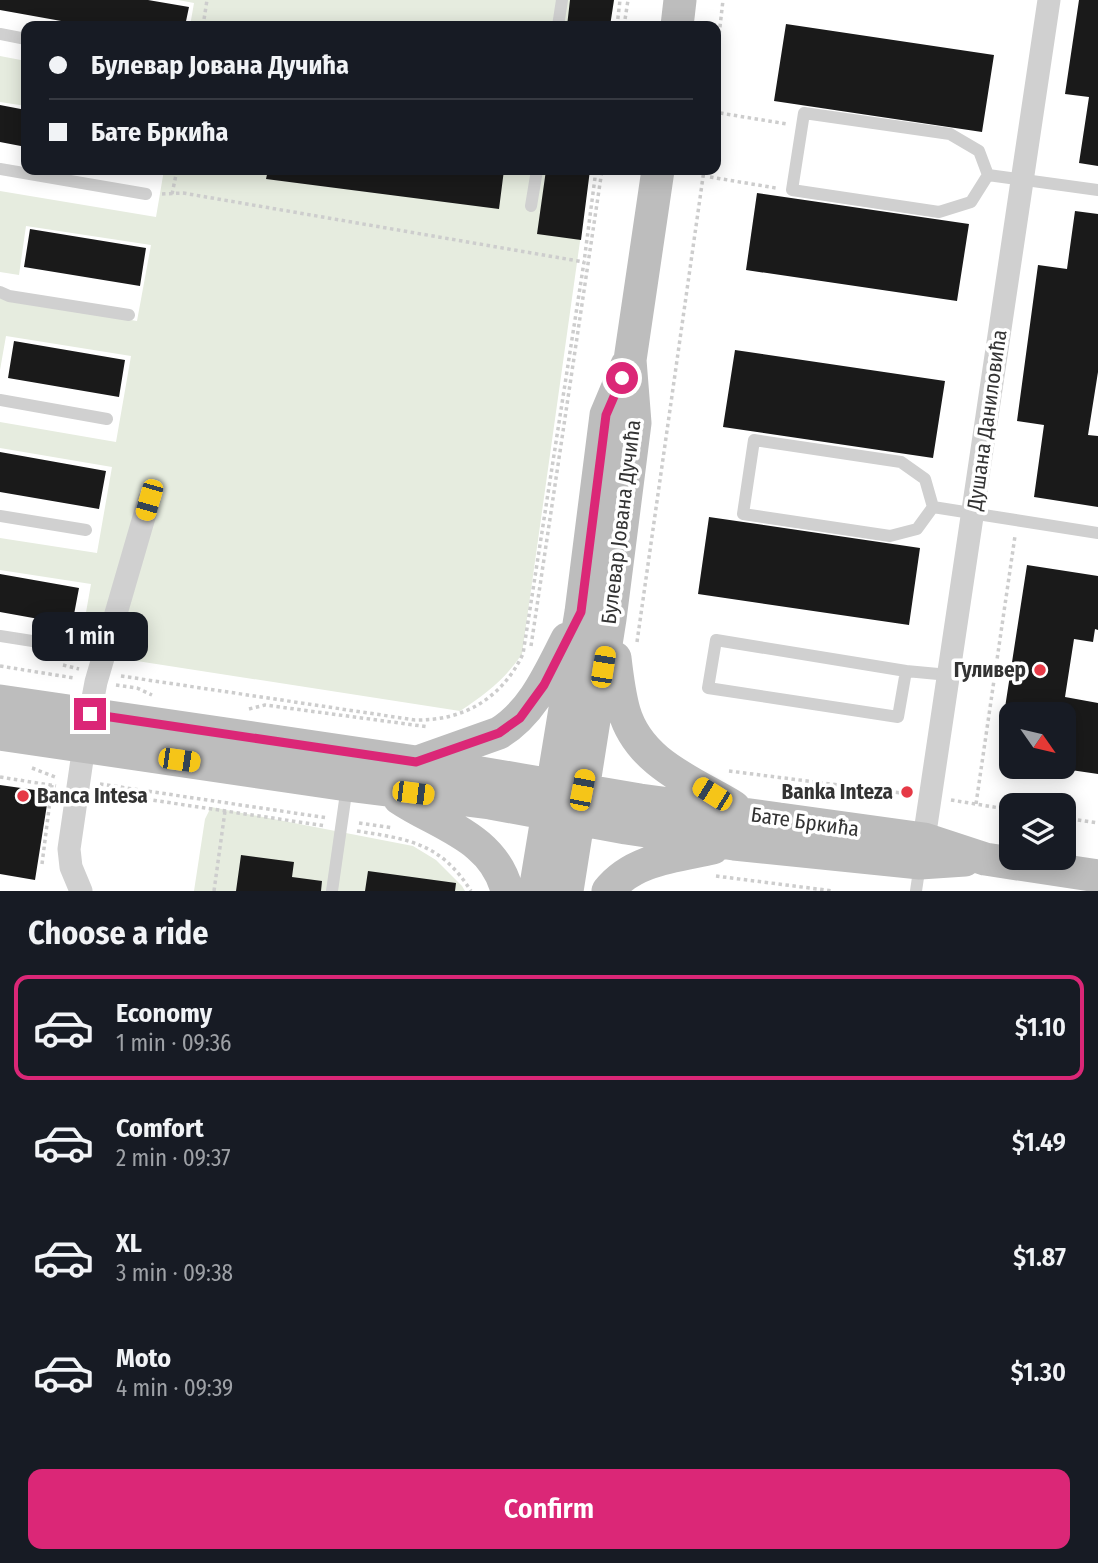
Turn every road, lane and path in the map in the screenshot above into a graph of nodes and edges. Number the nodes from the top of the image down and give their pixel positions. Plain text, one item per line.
1 (208, 0) edge
2 (562, 0) edge
3 (621, 0) edge
4 (628, 0) edge
5 (680, 0) edge
6 (723, 0) edge
7 (1049, 0) edge
8 (204, 21) edge
9 (559, 21) edge
10 (618, 21) edge
11 (625, 21) edge
12 (678, 21) edge
13 (721, 21) edge
14 (0, 34) edge
15 (21, 38) edge
16 (721, 113) edge
17 (802, 126) junction
18 (0, 169) edge
19 (21, 173) edge
20 (35, 175) edge
21 (176, 175) edge
22 (536, 175) edge
23 (595, 175) edge
24 (601, 175) edge
25 (657, 175) edge
26 (703, 175) edge
27 (988, 175) junction
28 (710, 177) dead end
29 (1022, 180) junction
30 (792, 190) junction
31 (1098, 190) edge
32 (146, 194) joint
33 (173, 194) junction
34 (531, 206) dead end
35 (584, 262) junction
36 (0, 292) edge
37 (130, 315) dead end
38 (0, 400) edge
39 (107, 419) dead end
40 (149, 500) dead end
41 (933, 507) junction
42 (973, 513) junction
43 (0, 516) edge
44 (1018, 520) junction
45 (86, 530) dead end
46 (1098, 533) edge
47 (595, 616) junction
48 (0, 636) edge
49 (532, 641) dead end
50 (77, 648) dead end
51 (636, 653) dead end
52 (61, 664) dead end
53 (0, 666) edge
54 (906, 671) junction
55 (949, 675) junction
56 (97, 677) junction
57 (156, 697) dead end
58 (0, 701) edge
59 (247, 710) dead end
60 (438, 726) dead end
61 (87, 730) junction
62 (0, 734) edge
63 (416, 762) junction
64 (30, 766) dead end
65 (725, 770) dead end
66 (0, 777) edge
67 (52, 785) junction
68 (79, 785) junction
69 (347, 785) junction
70 (388, 790) junction
71 (931, 797) junction
72 (565, 802) junction
73 (976, 804) junction
74 (999, 808) edge
75 (225, 811) junction
76 (1076, 820) edge
77 (1098, 823) edge
78 (342, 824) junction
79 (394, 828) dead end
80 (740, 829) junction
81 (42, 864) dead end
82 (920, 864) edge
83 (713, 875) dead end
84 (1098, 876) edge
85 (82, 891) edge
86 (214, 891) edge
87 (332, 891) edge
88 (471, 891) edge
89 (507, 891) edge
90 (535, 891) edge
91 (567, 891) edge
92 (608, 891) edge
93 (833, 891) edge

1 - 8 path
2 - 9 lane
3 - 10 path
4 - 11 path
5 - 12 street
6 - 13 path
7 - 29 street, Душана Даниловића
14 - 15 lane
16 - 17 path
17 - 27 lane
17 - 30 lane
18 - 19 lane
20 - 32 lane
21 - 33 path
22 - 34 lane
23 - 35 path
24 - 49 path
25 - 47 street, Булевар Јована Дучића
26 - 51 path
27 - 29 lane
27 - 30 lane
28 - 30 path
29 - 31 lane
29 - 42 street, Душана Даниловића
32 - 33 path
33 - 35 path
35 - 56 path
36 - 37 lane
38 - 39 lane
40 - 56 street
41 - 41 lane
41 - 42 lane
42 - 44 lane
42 - 55 street, Душана Даниловића
43 - 45 lane
44 - 46 lane
44 - 73 path
47 - 63 street
47 - 72 street, Булевар Јована Дучића
47 - 80 street
48 - 50 lane
52 - 56 path
53 - 56 path
54 - 54 lane
54 - 55 lane
55 - 71 street, Душана Даниловића
56 - 57 path
56 - 61 street
58 - 61 street, Бате Бркића
59 - 60 path
61 - 62 street, Бате Бркића
61 - 63 street, Бате Бркића
61 - 68 street
61 - 69 street, Бате Бркића
63 - 72 street, Бате Бркића
64 - 68 path
65 - 71 path
66 - 67 path
67 - 68 path
67 - 81 path
68 - 75 path
68 - 78 path
68 - 85 street
69 - 70 street, Бате Бркића
69 - 78 lane
70 - 72 street, Бате Бркића
70 - 89 street
71 - 73 path
71 - 82 street, Душана Даниловића
72 - 80 street, Бате Бркића
72 - 90 street, Булевар Јована Дучића
72 - 91 street, Булевар Јована Дучића
73 - 74 path
75 - 78 path
75 - 86 path
76 - 77 path
78 - 79 path
78 - 87 lane
78 - 88 path
80 - 82 street, Бате Бркића
80 - 92 street
82 - 84 street, Бате Бркића
83 - 93 path

